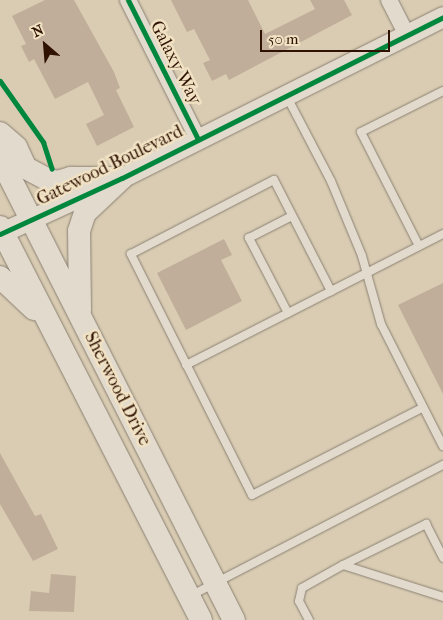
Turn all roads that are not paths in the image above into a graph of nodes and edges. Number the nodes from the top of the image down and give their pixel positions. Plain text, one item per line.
1 (128, 0) edge
2 (389, 0) edge
3 (443, 17) edge
4 (407, 35) junction
5 (443, 91) edge
6 (286, 94) junction
7 (0, 132) edge
8 (198, 139) junction
9 (0, 158) edge
10 (122, 178) junction
11 (292, 216) junction
12 (31, 220) junction
13 (1, 231) edge
14 (443, 234) edge
15 (419, 246) junction
16 (365, 274) junction
17 (0, 277) edge
18 (331, 291) junction
19 (288, 313) junction
20 (80, 314) junction
21 (59, 342) junction
22 (186, 365) junction
23 (422, 408) junction
24 (443, 446) edge
25 (443, 465) edge
26 (443, 558) edge
27 (343, 565) junction
28 (215, 583) junction
29 (189, 596) junction
30 (443, 597) edge
31 (201, 620) edge
32 (234, 620) edge
33 (309, 620) edge

1 - 8 street, Galaxy Way
2 - 4 street
3 - 4 street, Gatewood Boulevard
4 - 6 street, Gatewood Boulevard
5 - 15 lane
6 - 8 street, Gatewood Boulevard
6 - 16 lane
7 - 10 main road
8 - 10 street, Gatewood Boulevard
9 - 12 main road, Sherwood Drive
10 - 12 street, Gatewood Boulevard
10 - 20 main road
11 - 18 lane
11 - 19 lane
11 - 22 lane
12 - 13 street, Gatewood Boulevard
12 - 20 main road, Sherwood Drive
13 - 21 main road, Sherwood Drive
14 - 15 lane
15 - 16 lane
16 - 18 lane
16 - 23 lane
17 - 21 main road
18 - 19 lane
19 - 22 lane
20 - 28 main road, Sherwood Drive
21 - 29 main road, Sherwood Drive
22 - 23 lane
23 - 24 lane
25 - 28 lane
26 - 27 lane
27 - 30 lane
27 - 33 lane
28 - 29 lane
28 - 32 main road, Sherwood Drive
29 - 31 main road, Sherwood Drive

